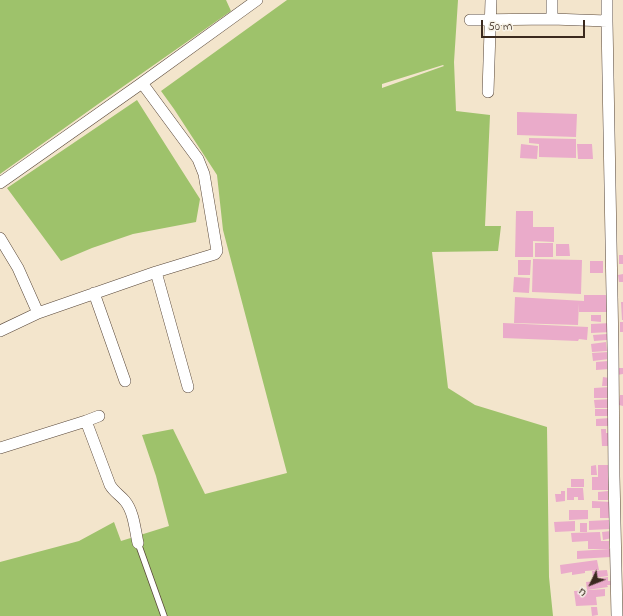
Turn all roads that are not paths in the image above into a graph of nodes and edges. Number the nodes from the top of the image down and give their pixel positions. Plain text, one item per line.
1 (257, 0) edge
2 (491, 0) edge
3 (552, 0) edge
4 (607, 0) edge
5 (552, 19) junction
6 (470, 20) dead end
7 (491, 20) junction
8 (607, 21) junction
9 (142, 83) junction
10 (488, 92) dead end
11 (0, 182) edge
12 (0, 238) edge
13 (156, 272) junction
14 (94, 294) junction
15 (38, 313) junction
16 (0, 331) edge
17 (618, 348) edge
18 (124, 381) dead end
19 (188, 387) dead end
20 (99, 416) dead end
21 (86, 421) junction
22 (0, 448) edge
23 (618, 474) edge
24 (619, 518) edge
25 (138, 543) joint
26 (164, 616) edge
27 (617, 616) edge

1 - 9 street
2 - 7 street
3 - 5 street
4 - 8 street
5 - 7 street
5 - 8 street
6 - 7 street
7 - 10 street
8 - 17 street
9 - 11 street
9 - 13 street
12 - 15 street
13 - 14 street
13 - 19 street
14 - 15 street
14 - 18 street
15 - 16 street
17 - 23 street
20 - 21 street
21 - 22 street
21 - 25 street
23 - 24 street
24 - 27 street
25 - 26 lane

